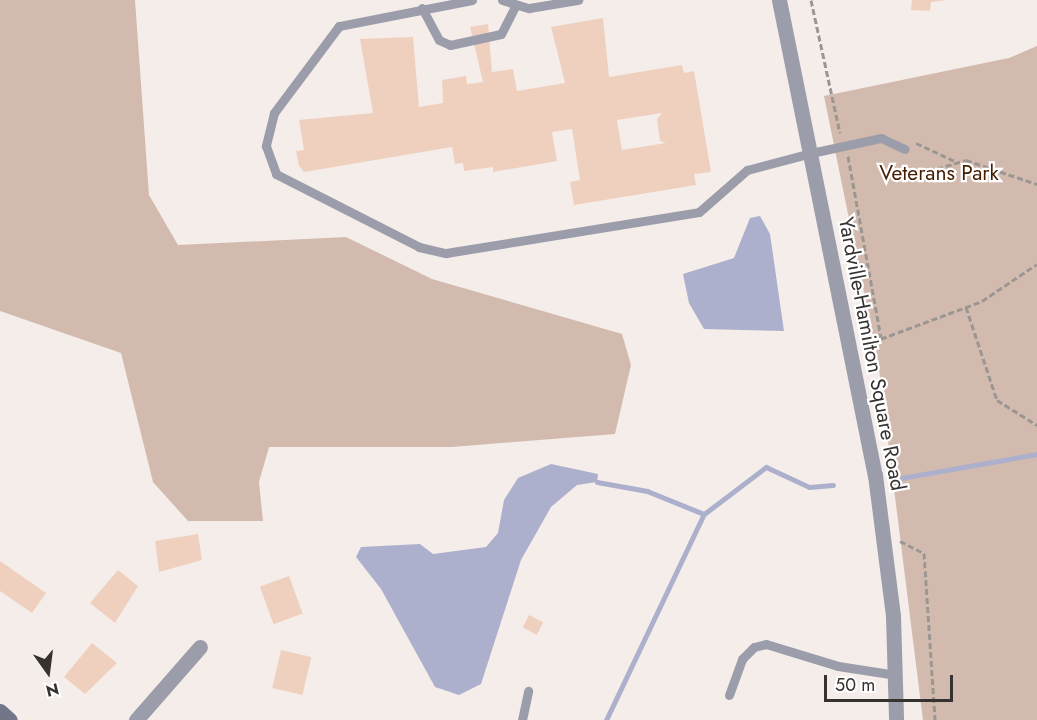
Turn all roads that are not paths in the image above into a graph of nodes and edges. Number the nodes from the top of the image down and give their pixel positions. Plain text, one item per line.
1 (472, 0) edge
2 (502, 0) edge
3 (578, 0) edge
4 (779, 0) edge
5 (515, 7) junction
6 (422, 8) junction
7 (902, 147) road end
8 (812, 153) junction
9 (200, 647) dead end
10 (896, 675) junction
11 (528, 691) dead end
12 (729, 695) dead end
13 (0, 711) edge
14 (10, 720) edge
15 (136, 720) edge
16 (522, 720) edge
17 (896, 720) edge

1 - 6 lane
2 - 5 lane
3 - 5 lane
4 - 8 street, Yardville-Hamilton Square Road
5 - 6 lane
6 - 8 lane
7 - 8 lane
8 - 10 street, Yardville-Hamilton Square Road
9 - 15 street
10 - 12 lane
10 - 17 street, Yardville-Hamilton Square Road
11 - 16 lane
13 - 14 main road

